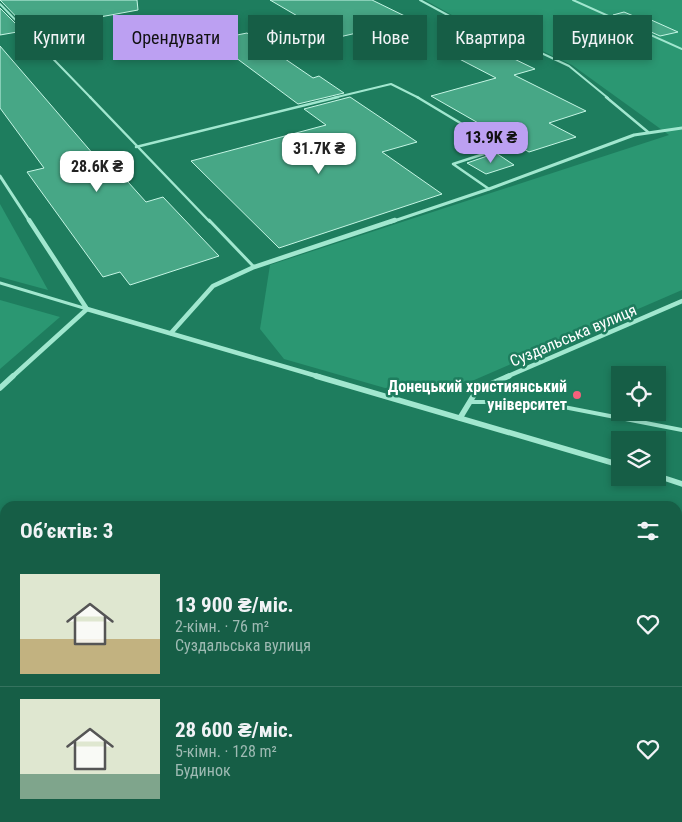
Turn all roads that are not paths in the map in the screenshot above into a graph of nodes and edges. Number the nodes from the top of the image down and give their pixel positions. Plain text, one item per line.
1 (420, 0) edge
2 (573, 0) edge
3 (0, 4) edge
4 (682, 48) edge
5 (682, 128) edge
6 (648, 132) junction
7 (136, 147) junction
8 (0, 176) edge
9 (489, 189) junction
10 (254, 266) junction
11 (0, 283) edge
12 (682, 301) edge
13 (87, 309) junction
14 (172, 333) junction
15 (0, 388) edge
16 (470, 402) junction
17 (460, 418) junction
18 (682, 430) edge
19 (611, 462) edge
20 (666, 479) edge
21 (682, 484) edge

1 - 6 lane
2 - 4 lane
3 - 7 lane
5 - 6 street
6 - 9 street
7 - 9 lane
7 - 10 lane
8 - 13 street
9 - 10 street
10 - 14 street
11 - 13 lane
12 - 16 street, Суздальська вулиця
13 - 14 street
13 - 15 street
14 - 17 street
16 - 17 street, Суздальська вулиця
16 - 18 lane
17 - 19 street
20 - 21 street

